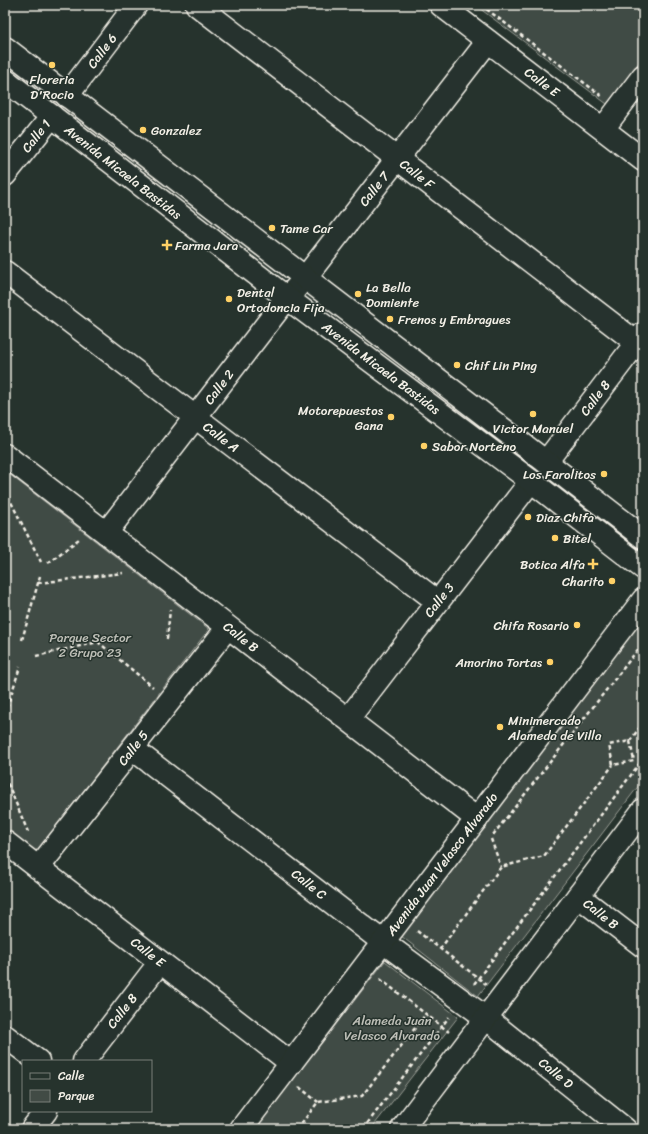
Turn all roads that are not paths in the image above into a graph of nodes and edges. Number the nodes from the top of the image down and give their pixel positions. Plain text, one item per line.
1 (136, 5) edge
2 (197, 5) edge
3 (441, 5) edge
4 (488, 41) junction
5 (5, 48) edge
6 (643, 76) edge
7 (5, 80) edge
8 (67, 96) junction
9 (52, 116) junction
10 (603, 129) junction
11 (397, 159) junction
12 (643, 160) edge
13 (5, 175) edge
14 (5, 272) edge
15 (305, 278) junction
16 (287, 298) junction
17 (640, 338) edge
18 (195, 417) junction
19 (5, 455) edge
20 (546, 462) junction
21 (531, 481) junction
22 (106, 533) junction
23 (643, 537) edge
24 (643, 568) edge
25 (643, 600) edge
26 (438, 602) junction
27 (228, 627) junction
28 (348, 719) junction
29 (132, 749) junction
30 (643, 810) edge
31 (477, 818) junction
32 (5, 842) edge
33 (38, 868) junction
34 (578, 896) junction
35 (383, 942) junction
36 (643, 946) edge
37 (160, 962) junction
38 (486, 1018) junction
39 (5, 1036) edge
40 (37, 1060) edge
41 (85, 1060) edge
42 (291, 1063) junction
43 (45, 1112) edge
44 (32, 1129) edge
45 (241, 1129) edge
46 (402, 1129) edge
47 (625, 1129) edge

1 - 8 street, Calle 6
2 - 11 street, Calle F
3 - 4 street, Calle E
4 - 10 street, Calle E
4 - 11 street, Calle 7
5 - 8 street, Avenida Micaela Bastidas
6 - 10 street
7 - 9 street, Avenida Micaela Bastidas
8 - 15 street, Avenida Micaela Bastidas
9 - 13 street, Calle 1
9 - 16 street, Avenida Micaela Bastidas
10 - 12 street, Calle E
11 - 15 street, Calle 7
11 - 17 street, Calle F
14 - 18 street, Calle A
15 - 16 street, Calle 7
15 - 20 street, Avenida Micaela Bastidas
16 - 18 street, Calle 2
16 - 21 street, Avenida Micaela Bastidas
17 - 20 street, Calle 8
18 - 22 street, Calle 2
18 - 26 street, Calle A
19 - 22 street, Calle B
20 - 23 street, Avenida Micaela Bastidas
21 - 24 street, Avenida Micaela Bastidas
21 - 26 street, Calle 3
22 - 27 street, Calle B
25 - 31 street, Avenida Juan Velasco Alvarado
26 - 28 street, Calle 3
27 - 28 street, Calle B
27 - 29 street, Calle 5
28 - 31 street, Calle B
29 - 33 street, Calle 5
29 - 35 street, Calle C
30 - 34 street
31 - 35 street, Avenida Juan Velasco Alvarado
32 - 33 street, Calle E
33 - 37 street, Calle E
34 - 36 street, Calle B
34 - 38 street
35 - 38 street, Calle C
35 - 42 street, Avenida Juan Velasco Alvarado
37 - 41 street, Calle 8
37 - 42 street, Calle E
38 - 46 street
38 - 47 street, Calle D
39 - 40 street
42 - 45 street, Avenida Juan Velasco Alvarado
43 - 44 street

